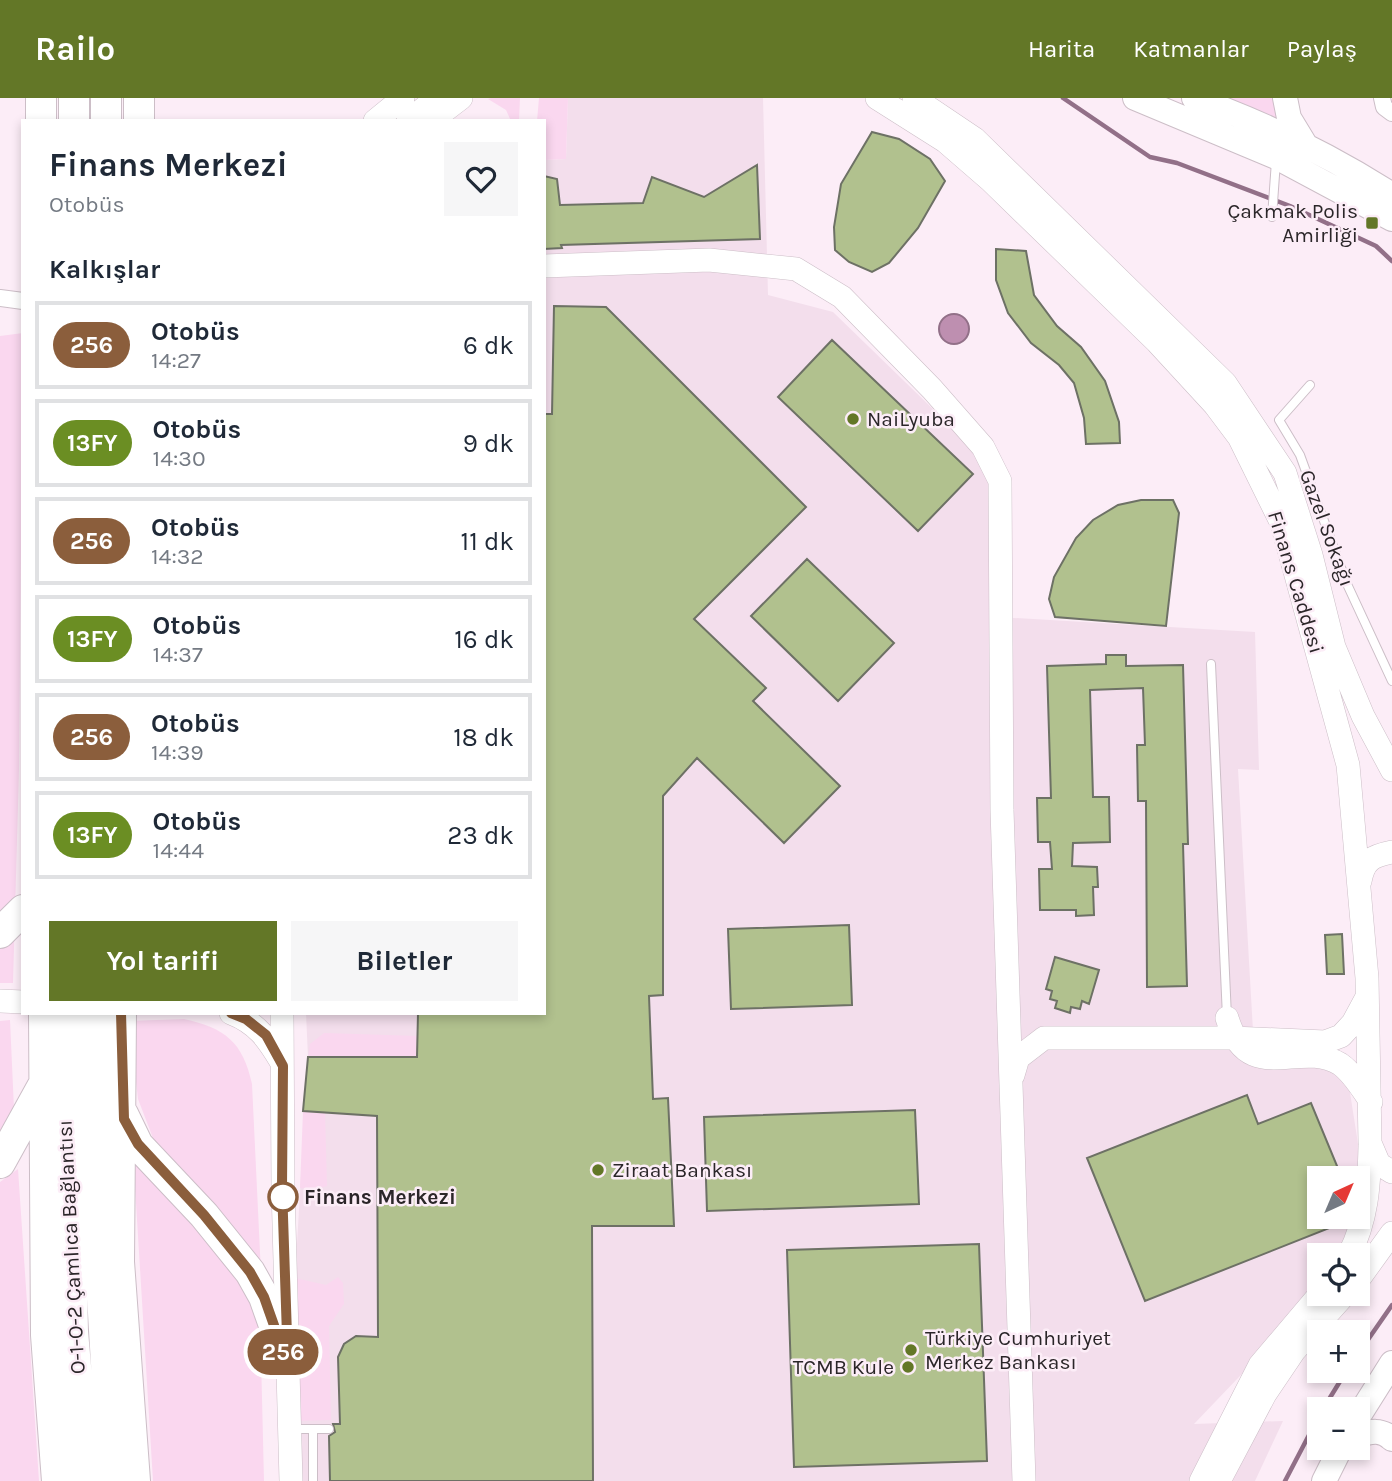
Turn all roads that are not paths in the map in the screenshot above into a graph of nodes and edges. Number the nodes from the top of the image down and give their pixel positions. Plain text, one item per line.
1 (41, 98) edge
2 (74, 98) edge
3 (106, 98) edge
4 (139, 98) edge
5 (403, 98) edge
6 (877, 98) edge
7 (914, 98) edge
8 (1135, 98) edge
9 (1194, 98) edge
10 (1285, 98) edge
11 (1382, 98) edge
12 (450, 100) edge
13 (1392, 113) edge
14 (41, 119) edge
15 (74, 119) edge
16 (106, 119) edge
17 (139, 119) edge
18 (377, 119) edge
19 (412, 119) edge
20 (433, 119) edge
21 (1306, 146) junction
22 (1275, 168) junction
23 (1392, 195) edge
24 (1272, 217) dead end
25 (1392, 219) edge
26 (546, 266) edge
27 (0, 298) edge
28 (21, 301) edge
29 (1310, 385) dead end
30 (1211, 664) dead end
31 (1392, 681) edge
32 (1392, 770) edge
33 (1392, 852) edge
34 (1359, 882) junction
35 (21, 912) edge
36 (0, 933) edge
37 (1367, 996) junction
38 (0, 1001) edge
39 (21, 1002) edge
40 (44, 1015) edge
41 (65, 1015) edge
42 (94, 1015) edge
43 (121, 1015) edge
44 (236, 1015) edge
45 (282, 1015) edge
46 (1229, 1033) junction
47 (283, 1066) junction
48 (1011, 1081) junction
49 (44, 1084) junction
50 (121, 1093) junction
51 (1371, 1102) junction
52 (1370, 1143) junction
53 (0, 1163) edge
54 (1392, 1172) edge
55 (1392, 1233) edge
56 (1355, 1243) edge
57 (1370, 1263) edge
58 (1310, 1306) edge
59 (1335, 1306) edge
60 (1392, 1363) edge
61 (288, 1365) junction
62 (1370, 1398) edge
63 (289, 1429) junction
64 (313, 1429) junction
65 (329, 1429) dead end
66 (1370, 1431) edge
67 (1392, 1439) edge
68 (1334, 1460) edge
69 (57, 1481) edge
70 (86, 1481) edge
71 (113, 1481) edge
72 (135, 1481) edge
73 (291, 1481) edge
74 (313, 1481) edge
75 (1024, 1481) edge
76 (1201, 1481) edge
77 (1219, 1481) edge
78 (1324, 1481) edge

1 - 14 highway
2 - 15 highway
3 - 16 highway
4 - 17 highway
5 - 18 street
6 - 34 street, Finans Caddesi
7 - 32 street, Finans Caddesi
8 - 22 main road
9 - 21 main road
10 - 21 main road
11 - 13 street
12 - 19 street
12 - 20 street
21 - 23 main road
22 - 24 lane
22 - 25 main road
26 - 48 street
27 - 28 street
29 - 31 lane, Gazel Sokağı
30 - 46 lane
33 - 34 street
34 - 37 street, Finans Caddesi
35 - 36 highway
37 - 46 street
37 - 51 street, Finans Caddesi
38 - 39 street
40 - 49 highway
41 - 70 highway, O-1-O-2 Çamlıca Bağlantısı
42 - 71 highway, O-1-O-2 Çamlıca Bağlantısı
43 - 50 highway
44 - 47 street
45 - 47 street
46 - 48 street
46 - 51 street
47 - 61 street
48 - 75 street
49 - 53 highway
49 - 69 highway
50 - 61 highway
50 - 72 highway
51 - 52 street
52 - 54 street
52 - 56 street
55 - 57 street
58 - 76 street
59 - 77 street
60 - 62 main road
61 - 63 street
63 - 64 lane
63 - 73 street
64 - 65 lane
64 - 74 lane
66 - 67 main road
68 - 78 main road

